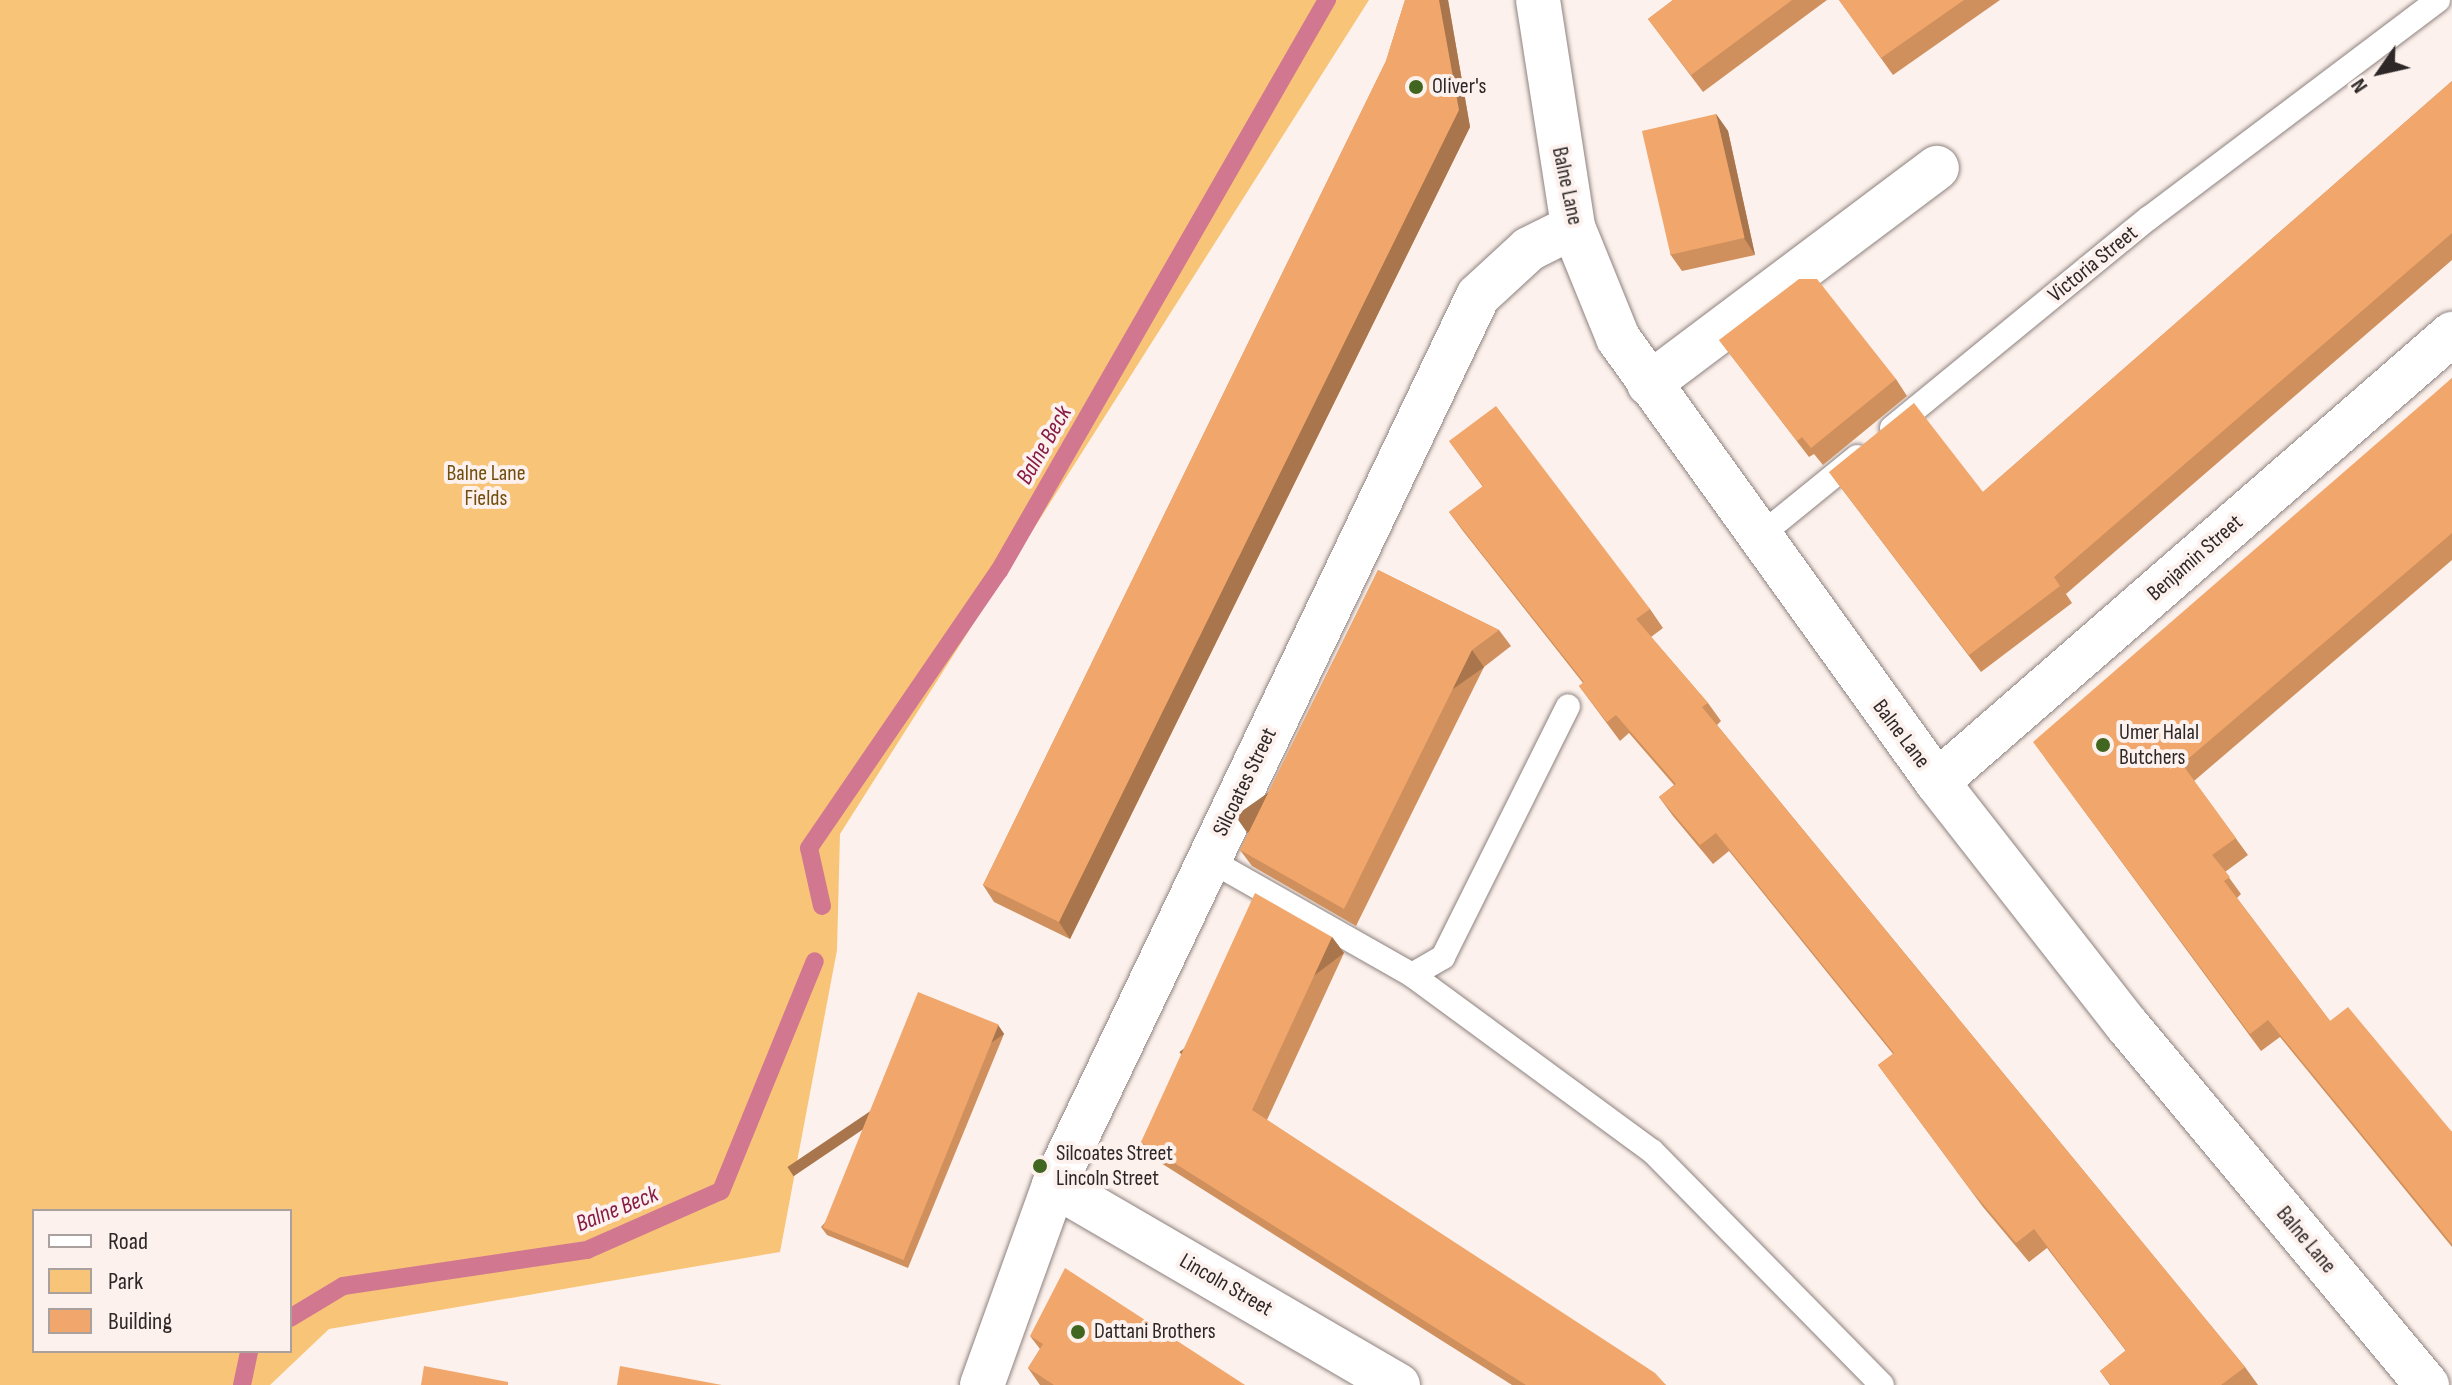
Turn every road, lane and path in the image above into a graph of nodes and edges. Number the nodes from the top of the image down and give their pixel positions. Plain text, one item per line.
1 (1538, 0) edge
2 (2438, 0) edge
3 (1937, 168) dead end
4 (1573, 227) junction
5 (2452, 334) edge
6 (1649, 384) junction
7 (1756, 539) junction
8 (1568, 706) dead end
9 (1937, 782) junction
10 (1208, 859) junction
11 (1412, 975) junction
12 (1054, 1185) junction
13 (982, 1385) edge
14 (1398, 1385) edge
15 (1882, 1385) edge
16 (2427, 1385) edge

1 - 4 street, Balne Lane
2 - 7 lane, Victoria Street
3 - 6 street
4 - 6 street, Balne Lane
4 - 10 street, Silcoates Street
5 - 9 street, Benjamin Street
6 - 7 street, Balne Lane
7 - 9 street, Balne Lane
8 - 11 lane
9 - 16 street, Balne Lane
10 - 11 lane
10 - 12 street, Silcoates Street
11 - 15 lane
12 - 13 street, Silcoates Street
12 - 14 street, Lincoln Street

